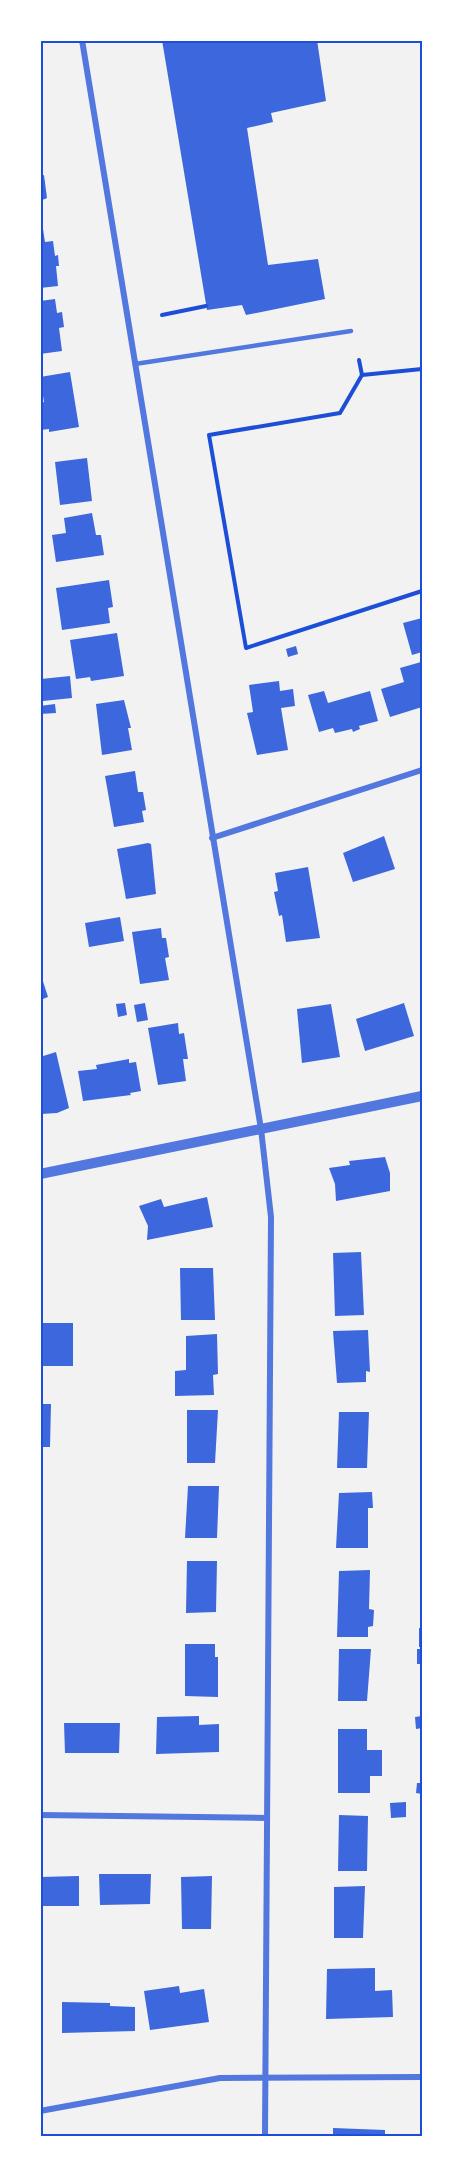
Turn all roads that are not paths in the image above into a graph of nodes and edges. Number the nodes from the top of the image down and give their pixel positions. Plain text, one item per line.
1 (82, 40) edge
2 (351, 331) dead end
3 (135, 364) junction
4 (423, 770) edge
5 (212, 838) junction
6 (423, 1096) edge
7 (261, 1129) junction
8 (40, 1174) edge
9 (40, 1815) edge
10 (267, 1818) junction
11 (266, 2077) junction
12 (423, 2077) edge
13 (40, 2111) edge
14 (265, 2136) edge

1 - 3 street
2 - 3 lane
3 - 5 street
4 - 5 street
5 - 7 street
6 - 7 street
7 - 8 street
7 - 10 street
9 - 10 street
10 - 11 street
11 - 12 street
11 - 13 street
11 - 14 street

